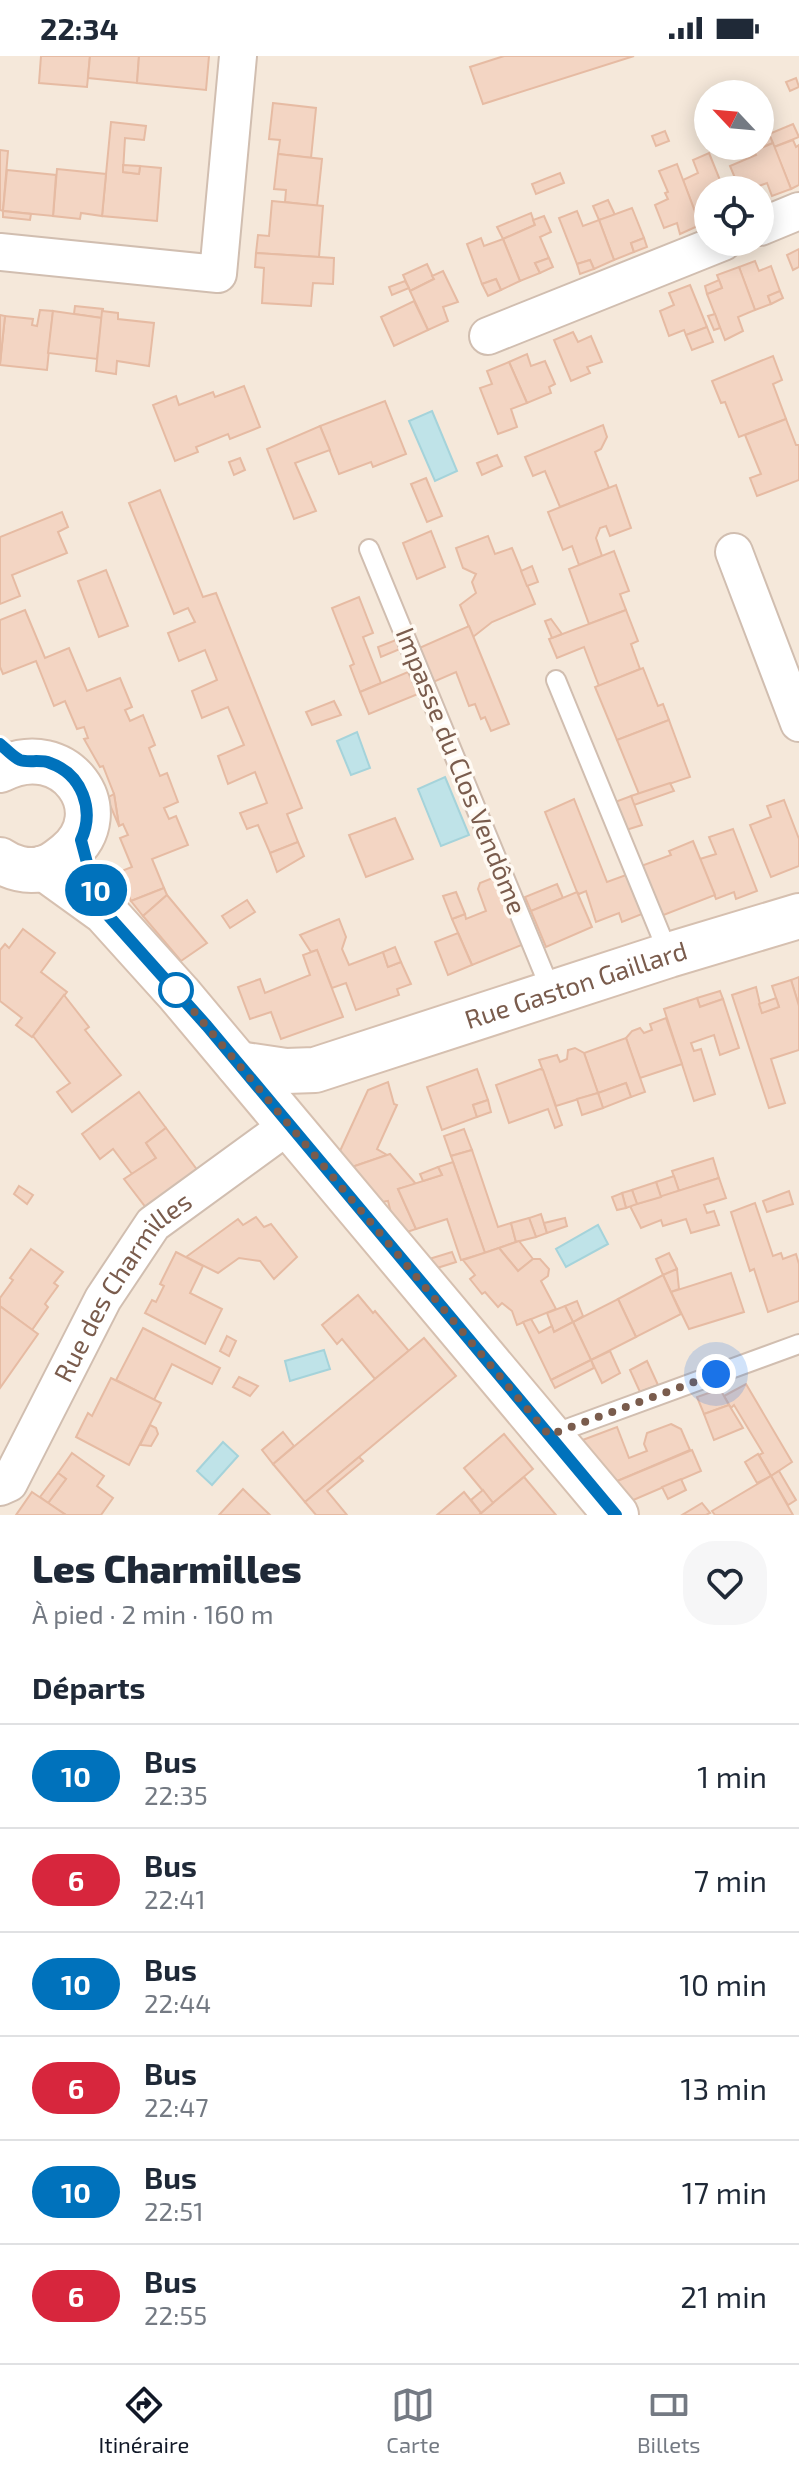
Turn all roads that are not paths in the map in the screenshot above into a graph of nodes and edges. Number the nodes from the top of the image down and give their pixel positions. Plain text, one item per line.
1 (238, 56) edge
2 (799, 211) edge
3 (774, 221) edge
4 (0, 252) edge
5 (694, 254) edge
6 (488, 336) dead end
7 (369, 549) dead end
8 (734, 552) dead end
9 (556, 680) dead end
10 (799, 723) edge
11 (7, 758) edge
12 (81, 840) junction
13 (16, 870) edge
14 (105, 912) junction
15 (799, 916) edge
16 (669, 955) junction
17 (552, 993) junction
18 (355, 1057) junction
19 (238, 1064) junction
20 (289, 1125) junction
21 (799, 1344) edge
22 (549, 1435) junction
23 (0, 1487) edge
24 (616, 1515) edge

1 - 4 street
2 - 3 street
5 - 6 street
7 - 17 lane, Impasse du Clos Vendôme
8 - 10 street
9 - 16 lane
11 - 12 street
12 - 13 street
12 - 14 street
13 - 14 street
14 - 19 street
15 - 16 street, Rue Gaston Gaillard
16 - 17 street, Rue Gaston Gaillard
17 - 18 street, Rue Gaston Gaillard
18 - 19 street, Rue Gaston Gaillard
18 - 20 street, Rue Gaston Gaillard
19 - 20 street
20 - 22 street
20 - 23 street, Rue des Charmilles
21 - 22 lane
22 - 24 street

